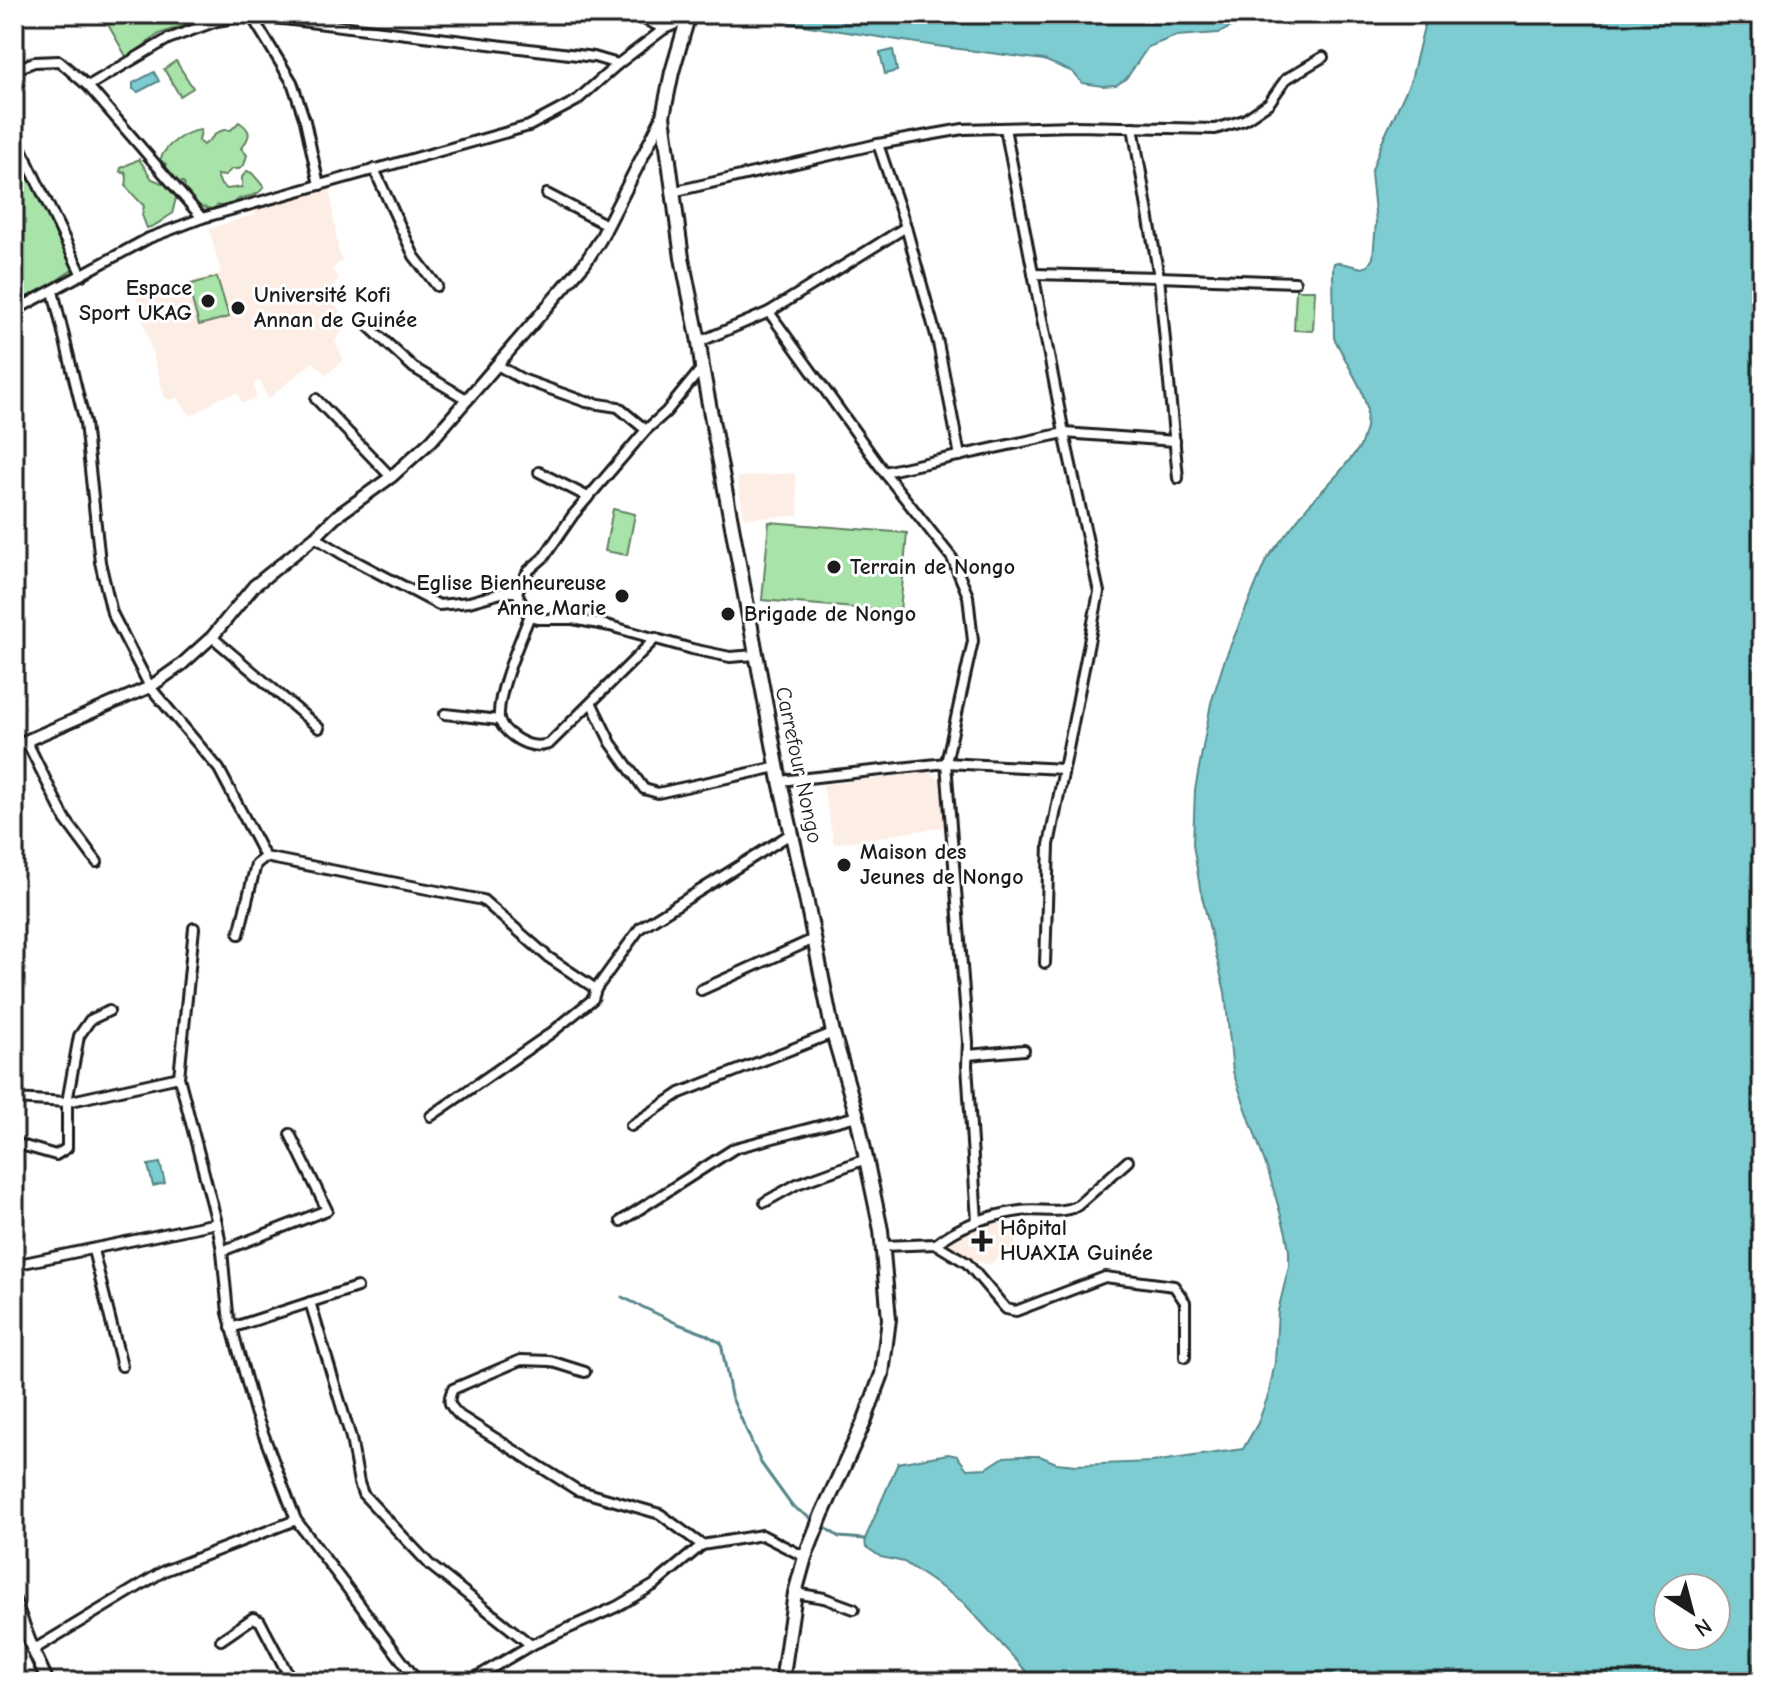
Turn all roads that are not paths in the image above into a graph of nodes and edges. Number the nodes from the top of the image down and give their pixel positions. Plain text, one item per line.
1 (634, 14) edge
2 (251, 15) edge
3 (688, 16) edge
4 (664, 29) junction
5 (1323, 57) dead end
6 (618, 64) junction
7 (14, 70) edge
8 (88, 86) junction
9 (663, 116) junction
10 (1133, 127) junction
11 (1005, 128) junction
12 (14, 134) edge
13 (878, 144) junction
14 (27, 160) junction
15 (14, 168) edge
16 (374, 169) junction
17 (319, 185) junction
18 (672, 192) junction
19 (547, 194) dead end
20 (202, 218) junction
21 (607, 225) junction
22 (906, 227) junction
23 (1033, 274) junction
24 (82, 275) junction
25 (1159, 277) junction
26 (1295, 282) dead end
27 (437, 286) dead end
28 (53, 291) junction
29 (14, 311) edge
30 (769, 312) junction
31 (364, 322) dead end
32 (699, 342) junction
33 (497, 365) junction
34 (702, 367) junction
35 (316, 399) dead end
36 (468, 400) junction
37 (646, 430) junction
38 (1064, 433) junction
39 (1175, 441) junction
40 (960, 456) junction
41 (539, 472) dead end
42 (884, 472) junction
43 (391, 477) junction
44 (1178, 478) dead end
45 (588, 497) junction
46 (315, 537) junction
47 (517, 592) junction
48 (530, 615) junction
49 (212, 637) junction
50 (656, 638) junction
51 (756, 655) junction
52 (150, 687) junction
53 (592, 704) junction
54 (445, 714) dead end
55 (499, 720) junction
56 (319, 728) dead end
57 (26, 740) junction
58 (14, 746) edge
59 (946, 763) junction
60 (777, 767) junction
61 (1063, 769) junction
62 (780, 781) junction
63 (792, 833) junction
64 (265, 857) junction
65 (97, 862) dead end
66 (194, 928) dead end
67 (239, 934) dead end
68 (814, 939) junction
69 (1045, 963) dead end
70 (596, 989) junction
71 (701, 990) dead end
72 (109, 1011) dead end
73 (833, 1033) junction
74 (1024, 1050) dead end
75 (968, 1055) junction
76 (179, 1077) junction
77 (14, 1099) edge
78 (67, 1102) junction
79 (431, 1116) dead end
80 (857, 1116) junction
81 (631, 1126) dead end
82 (290, 1134) dead end
83 (14, 1143) edge
84 (866, 1159) junction
85 (1128, 1161) dead end
86 (765, 1202) dead end
87 (621, 1221) dead end
88 (977, 1221) junction
89 (217, 1223) junction
90 (936, 1244) junction
91 (883, 1246) junction
92 (93, 1250) junction
93 (222, 1251) junction
94 (14, 1265) edge
95 (357, 1287) dead end
96 (310, 1302) junction
97 (231, 1328) junction
98 (1185, 1357) dead end
99 (122, 1366) dead end
100 (585, 1372) dead end
101 (296, 1520) junction
102 (702, 1545) junction
103 (805, 1557) junction
104 (795, 1593) junction
105 (14, 1600) edge
106 (854, 1609) dead end
107 (221, 1640) dead end
108 (531, 1645) junction
109 (33, 1650) junction
110 (48, 1682) edge
111 (292, 1682) edge
112 (418, 1682) edge
113 (468, 1682) edge
114 (782, 1682) edge

1 - 4 street
2 - 6 street
2 - 8 street
2 - 17 street
3 - 4 street
3 - 9 main road, Carrefour Nongo
4 - 6 street
5 - 10 street
6 - 16 street
7 - 8 street
8 - 20 street
9 - 18 main road, Carrefour Nongo
9 - 21 street
10 - 11 street
10 - 25 street
11 - 13 street
11 - 23 street
12 - 14 street
13 - 18 street
13 - 22 street
14 - 15 street
14 - 24 street
16 - 17 street
16 - 27 street
17 - 20 street
18 - 32 main road, Carrefour Nongo
19 - 21 street
20 - 24 street
21 - 33 street
22 - 30 street
22 - 40 street
23 - 25 street
23 - 38 street
24 - 28 street
25 - 26 street
25 - 39 street
28 - 29 street
28 - 52 street
30 - 32 street
30 - 42 street
31 - 36 street
32 - 34 main road, Carrefour Nongo
33 - 36 street
33 - 37 street
34 - 37 street
34 - 51 main road, Carrefour Nongo
35 - 43 street
36 - 43 street
37 - 45 street
38 - 39 street
38 - 40 street
38 - 61 street
39 - 44 street
40 - 42 street
41 - 45 street
42 - 59 street
43 - 46 street
45 - 47 street
46 - 47 street
46 - 49 street
47 - 48 street
48 - 50 street
48 - 55 street
49 - 52 street
49 - 56 street
50 - 51 street
50 - 53 street
51 - 60 main road, Carrefour Nongo
52 - 57 street
52 - 64 street
53 - 55 street
53 - 60 street
54 - 55 street
57 - 58 street
57 - 65 street
59 - 61 street
59 - 62 street
59 - 75 street
60 - 62 main road, Carrefour Nongo
61 - 69 street
62 - 63 main road, Carrefour Nongo
63 - 68 main road, Carrefour Nongo
63 - 70 street
64 - 67 street
64 - 70 street
66 - 76 street
68 - 71 street
68 - 73 main road, Carrefour Nongo
70 - 79 street
72 - 78 street
73 - 80 main road, Carrefour Nongo
73 - 81 street
74 - 75 street
75 - 88 street
76 - 78 street
76 - 89 street
77 - 78 street
78 - 83 street
80 - 84 main road, Carrefour Nongo
80 - 87 street
82 - 93 street
84 - 86 street
84 - 91 main road, Carrefour Nongo
85 - 88 street
88 - 90 street
89 - 92 street
89 - 93 street
90 - 91 street
90 - 98 street
91 - 103 main road, Carrefour Nongo
92 - 94 street
92 - 99 street
93 - 97 street
95 - 96 street
96 - 97 street
96 - 108 street
97 - 101 street
100 - 102 street
101 - 109 street
101 - 112 street
102 - 103 street
102 - 108 street
103 - 104 main road, Carrefour Nongo
104 - 106 street
104 - 114 main road, Carrefour Nongo
105 - 109 street
107 - 111 street
108 - 113 street
109 - 110 street

